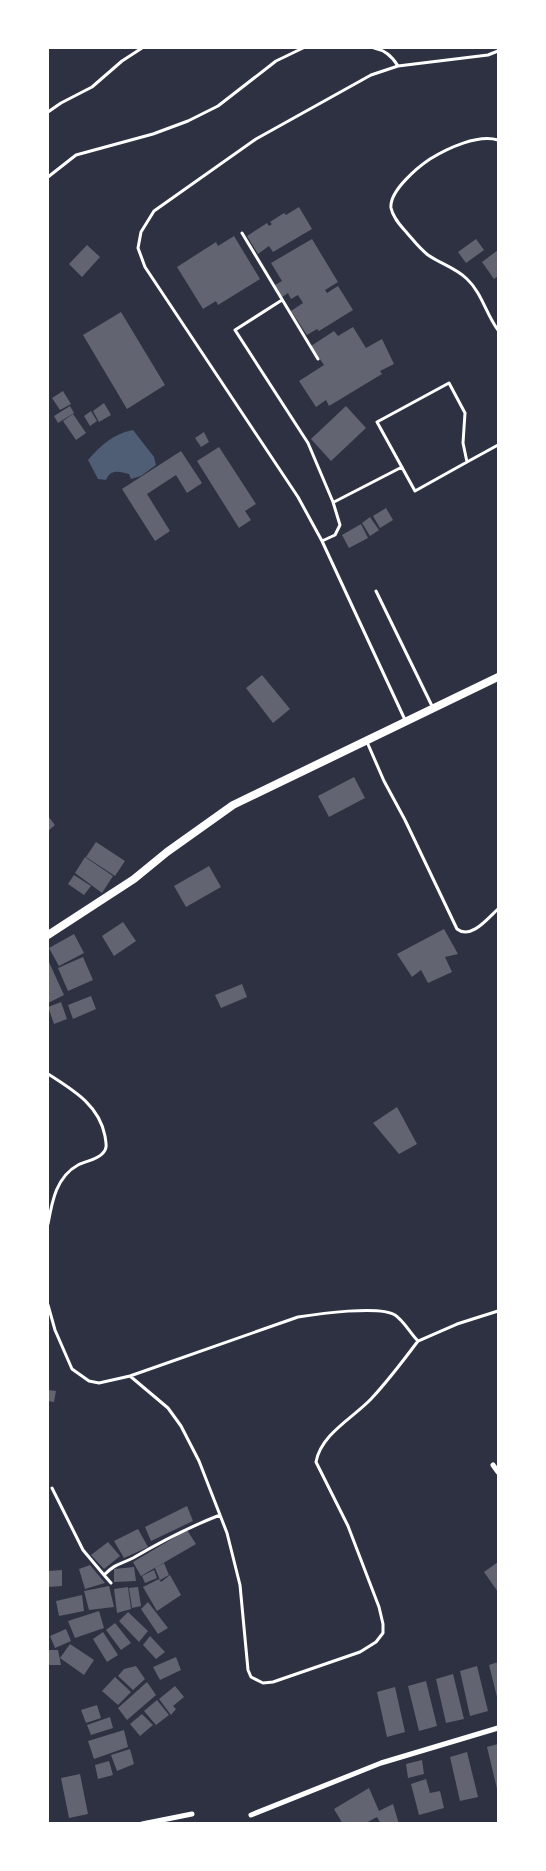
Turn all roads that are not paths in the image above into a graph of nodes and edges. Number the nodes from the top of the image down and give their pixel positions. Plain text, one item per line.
1 (142, 48) edge
2 (303, 48) edge
3 (374, 48) edge
4 (498, 52) edge
5 (398, 66) junction
6 (48, 112) edge
7 (498, 140) edge
8 (48, 177) edge
9 (242, 233) dead end
10 (282, 300) junction
11 (498, 330) edge
12 (318, 359) dead end
13 (498, 445) edge
14 (467, 462) junction
15 (402, 467) junction
16 (333, 502) junction
17 (322, 541) junction
18 (376, 591) dead end
19 (498, 677) edge
20 (434, 709) junction
21 (406, 722) junction
22 (367, 742) junction
23 (498, 909) edge
24 (48, 936) edge
25 (48, 1074) edge
26 (48, 1224) edge
27 (48, 1305) edge
28 (498, 1311) edge
29 (418, 1341) junction
30 (130, 1376) junction
31 (493, 1465) dead end
32 (498, 1472) edge
33 (52, 1488) dead end
34 (220, 1515) junction
35 (104, 1576) junction
36 (111, 1584) dead end
37 (498, 1728) edge
38 (192, 1814) dead end
39 (251, 1815) dead end
40 (142, 1824) edge

1 - 6 lane
2 - 8 lane
3 - 5 lane
4 - 5 lane
5 - 17 lane
7 - 11 lane
9 - 10 lane
10 - 12 lane
10 - 16 lane
13 - 14 lane
14 - 15 lane
14 - 15 lane
15 - 16 lane
16 - 17 lane
17 - 21 lane
18 - 20 lane
19 - 20 street
20 - 21 street
21 - 22 street
22 - 23 lane
22 - 24 street
25 - 26 lane
27 - 30 lane
28 - 29 lane
29 - 30 lane
29 - 34 lane
30 - 34 lane
31 - 32 street
33 - 35 lane
34 - 35 lane
35 - 36 lane
37 - 39 street
38 - 40 street

